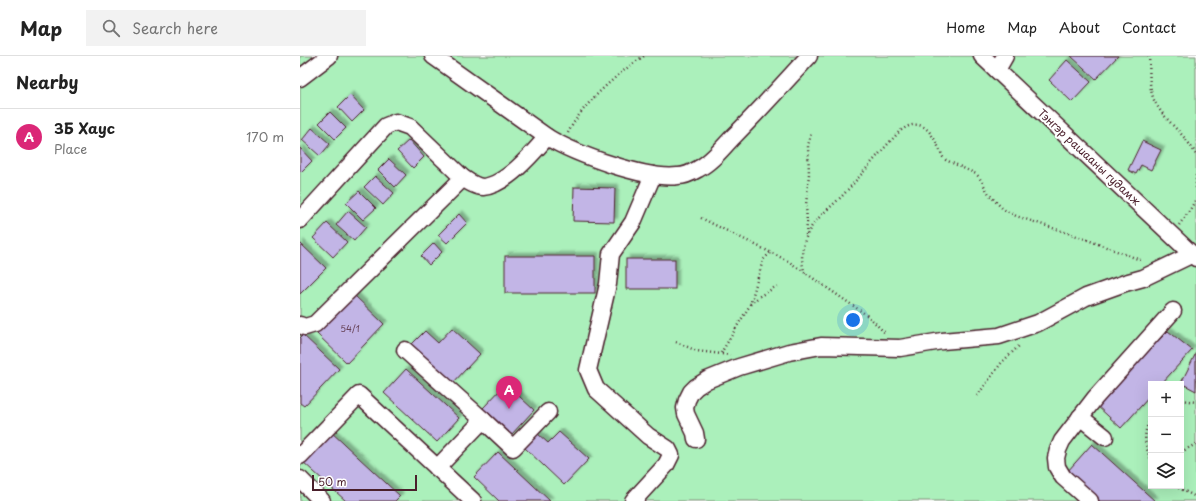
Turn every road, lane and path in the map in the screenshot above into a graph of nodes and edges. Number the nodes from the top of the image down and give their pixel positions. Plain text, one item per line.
1 (329, 56) edge
2 (433, 56) edge
3 (644, 56) edge
4 (809, 56) edge
5 (982, 56) edge
6 (1005, 56) edge
7 (1149, 56) edge
8 (997, 70) junction
9 (300, 78) edge
10 (811, 134) dead end
11 (548, 137) junction
12 (562, 146) junction
13 (1196, 155) edge
14 (653, 175) junction
15 (1196, 175) edge
16 (463, 178) junction
17 (1196, 190) edge
18 (1196, 199) edge
19 (701, 218) dead end
20 (300, 220) edge
21 (1172, 234) junction
22 (805, 240) junction
23 (770, 253) junction
24 (1194, 256) edge
25 (1145, 261) dead end
26 (805, 273) junction
27 (778, 286) dead end
28 (750, 305) junction
29 (1173, 311) dead end
30 (300, 325) edge
31 (676, 342) dead end
32 (1023, 342) dead end
33 (900, 348) junction
34 (405, 350) dead end
35 (721, 353) junction
36 (735, 355) dead end
37 (977, 396) dead end
38 (1184, 400) edge
39 (1196, 402) edge
40 (548, 412) dead end
41 (1080, 417) junction
42 (483, 420) junction
43 (1148, 426) edge
44 (1105, 437) dead end
45 (696, 439) dead end
46 (1196, 444) edge
47 (1148, 450) edge
48 (1184, 450) edge
49 (300, 456) edge
50 (437, 468) junction
51 (300, 479) edge
52 (1181, 489) edge
53 (1196, 497) edge
54 (322, 501) edge
55 (473, 501) edge
56 (633, 501) edge
57 (1090, 501) edge

1 - 9 street
2 - 11 street
3 - 12 path
4 - 14 street
5 - 8 street, Тэнгэр рашааны гудамж
6 - 8 street
7 - 13 path
8 - 21 street, Тэнгэр рашааны гудамж
10 - 22 path
11 - 12 street
11 - 16 street
12 - 14 street
14 - 56 street
15 - 17 path
16 - 20 street
16 - 30 street
18 - 21 path
19 - 23 path
21 - 24 street, Тэнгэр рашааны гудамж
22 - 25 path
22 - 26 path
23 - 26 path
23 - 28 path
24 - 33 street
26 - 33 path
27 - 28 path
28 - 35 path
29 - 41 street
31 - 35 path
32 - 37 path
33 - 45 street
34 - 42 street
35 - 36 path
38 - 39 path
40 - 42 street
41 - 44 street
41 - 57 street
42 - 50 street
43 - 47 path
46 - 48 path
49 - 50 street
50 - 55 street
51 - 54 street
52 - 53 path

